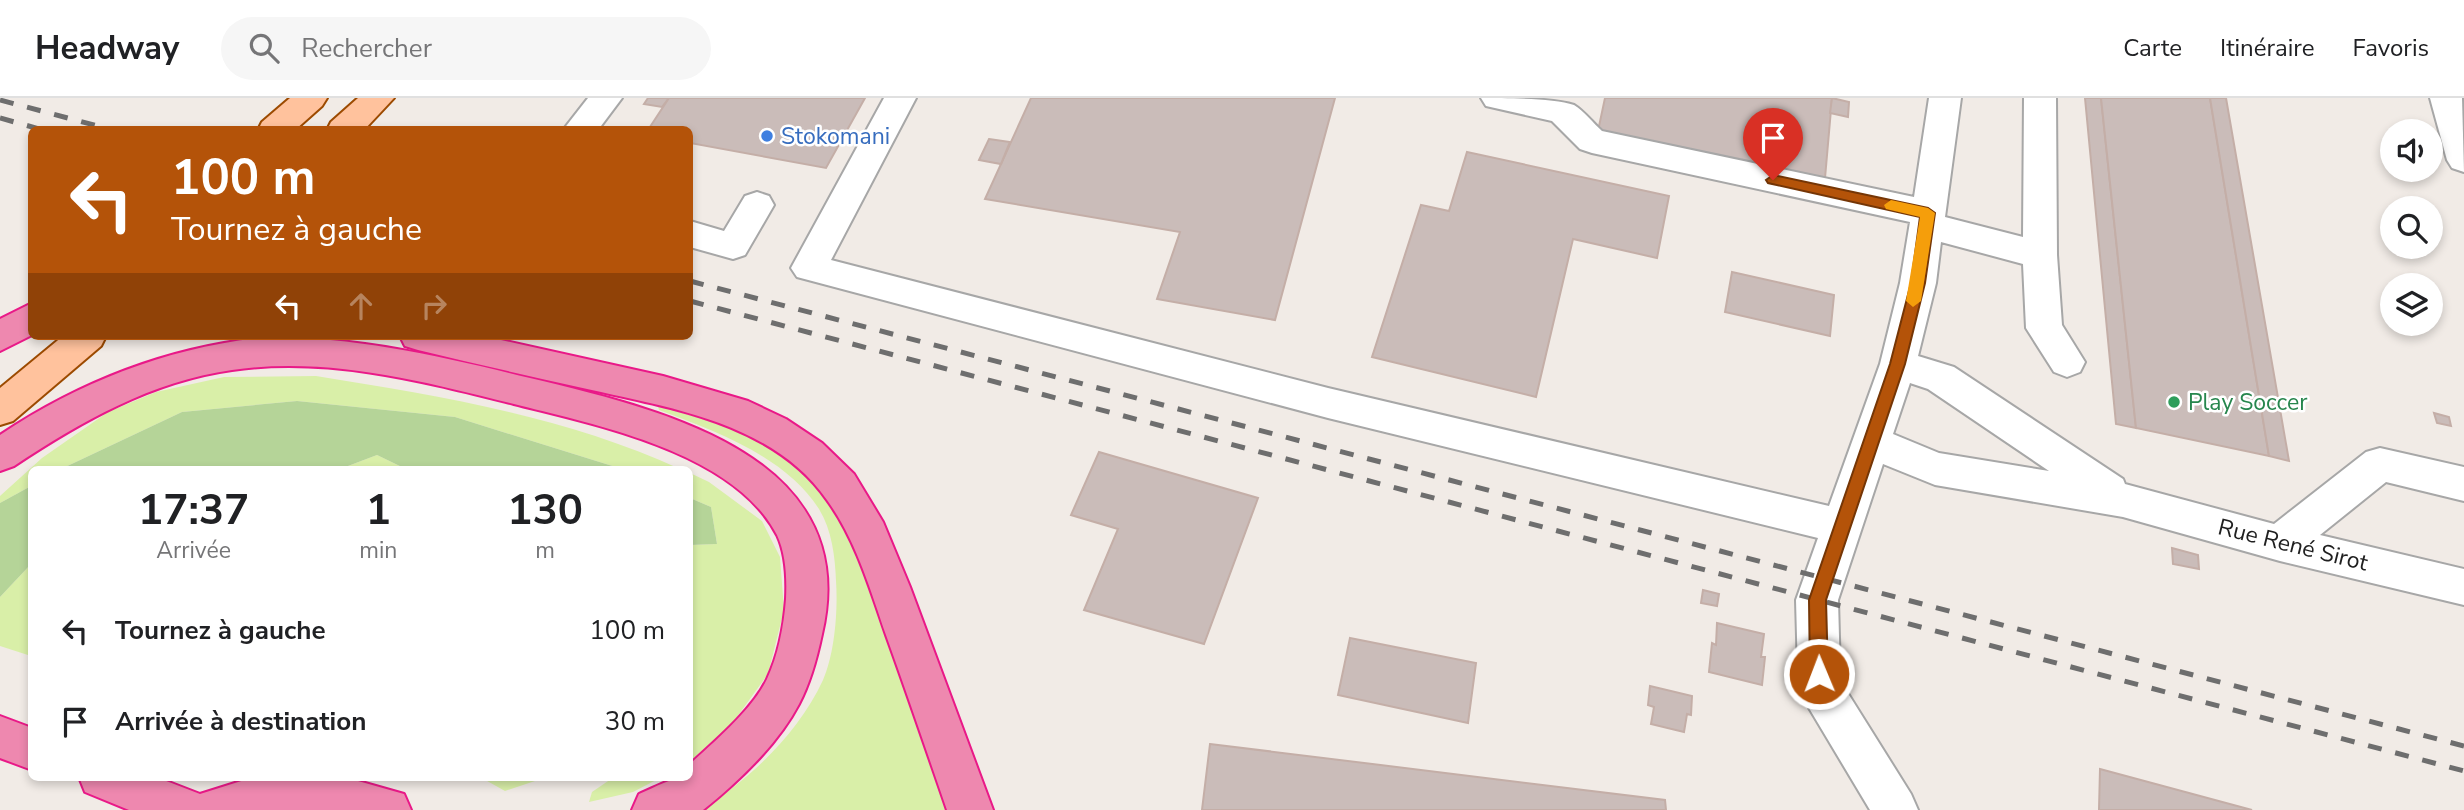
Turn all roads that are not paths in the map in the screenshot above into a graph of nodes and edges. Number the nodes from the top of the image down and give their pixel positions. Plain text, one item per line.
1 (378, 98) edge
2 (606, 98) edge
3 (900, 98) edge
4 (1497, 98) edge
5 (1945, 98) edge
6 (2040, 98) edge
7 (2445, 98) edge
8 (347, 126) edge
9 (582, 126) edge
10 (2464, 160) edge
11 (757, 205) dead end
12 (1927, 219) junction
13 (693, 235) edge
14 (2040, 255) junction
15 (28, 320) edge
16 (0, 337) edge
17 (41, 340) edge
18 (83, 340) edge
19 (436, 340) edge
20 (2067, 362) dead end
21 (1898, 364) junction
22 (0, 376) edge
23 (0, 410) edge
24 (1872, 442) junction
25 (0, 455) edge
26 (2464, 484) edge
27 (2123, 500) junction
28 (1843, 527) junction
29 (2280, 543) junction
30 (2464, 587) edge
31 (0, 737) edge
32 (28, 748) edge
33 (111, 781) edge
34 (184, 810) edge
35 (215, 810) edge
36 (388, 810) edge
37 (655, 810) edge
38 (970, 810) edge
39 (1895, 810) edge

1 - 8 main road
2 - 9 street
3 - 28 street
4 - 12 street
5 - 12 street
6 - 14 street
7 - 10 street
11 - 13 street
12 - 14 street
12 - 21 street
14 - 20 street
15 - 16 highway
17 - 22 main road
18 - 23 main road
19 - 38 highway
21 - 24 street
21 - 27 street, Rue René Sirot
24 - 27 street, Rue René Sirot
24 - 28 street
25 - 37 highway
26 - 29 street
27 - 29 street, Rue René Sirot
28 - 39 street
29 - 30 street, Rue René Sirot
31 - 32 highway
33 - 34 highway
35 - 36 highway

